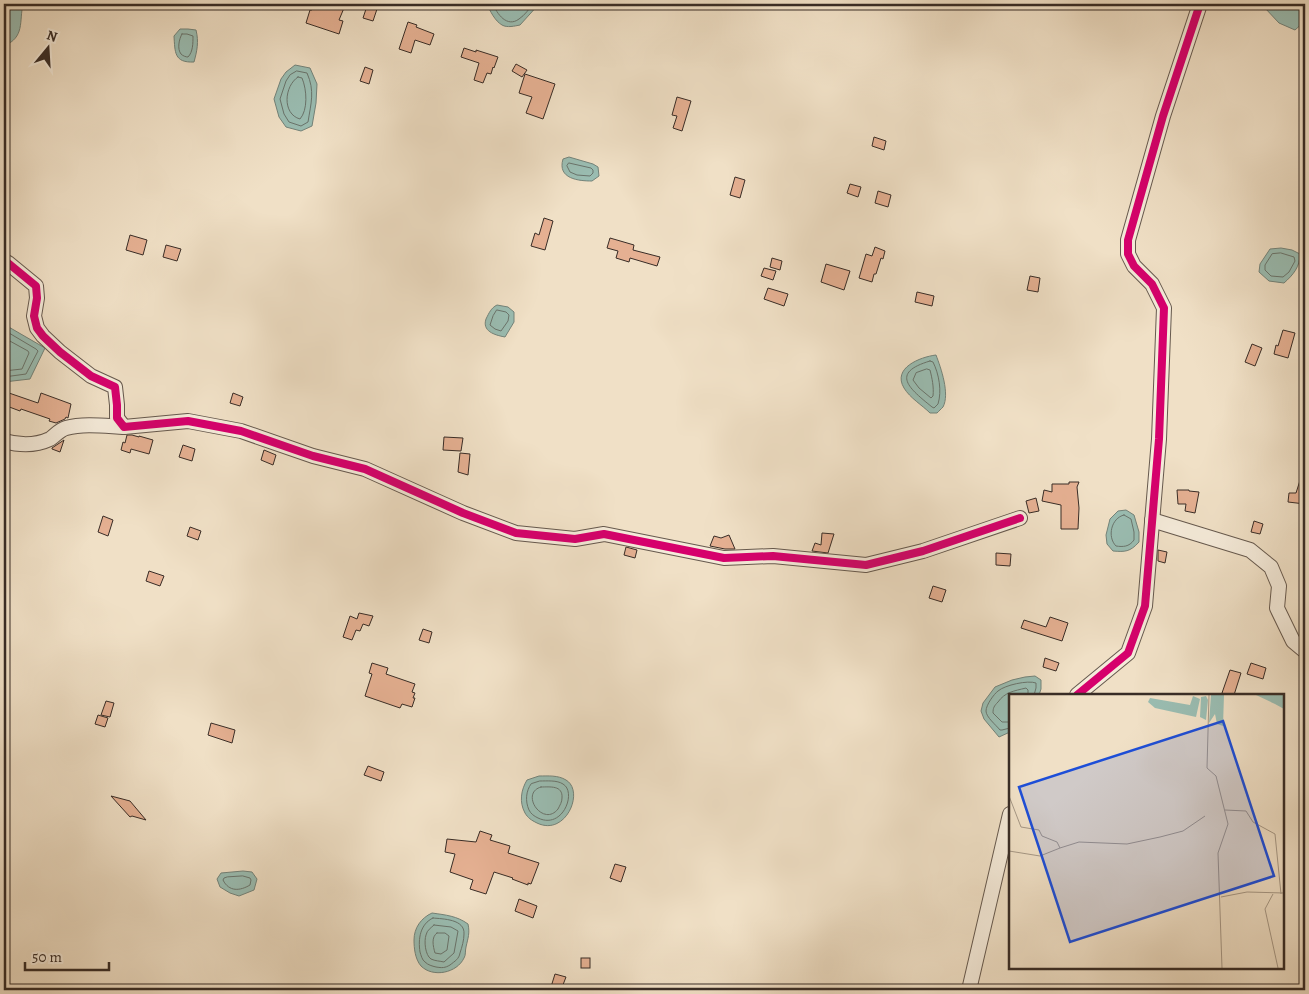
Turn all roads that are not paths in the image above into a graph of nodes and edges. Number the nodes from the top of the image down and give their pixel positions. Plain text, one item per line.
1 (1200, 4) edge
2 (4, 261) edge
3 (124, 427) junction
4 (4, 442) edge
5 (1020, 518) dead end
6 (1152, 520) junction
7 (1305, 651) edge
8 (1078, 694) edge
9 (1009, 818) edge
10 (970, 990) edge

1 - 6 street
2 - 3 street
3 - 4 street
3 - 5 street
6 - 7 street
6 - 8 street
9 - 10 street

